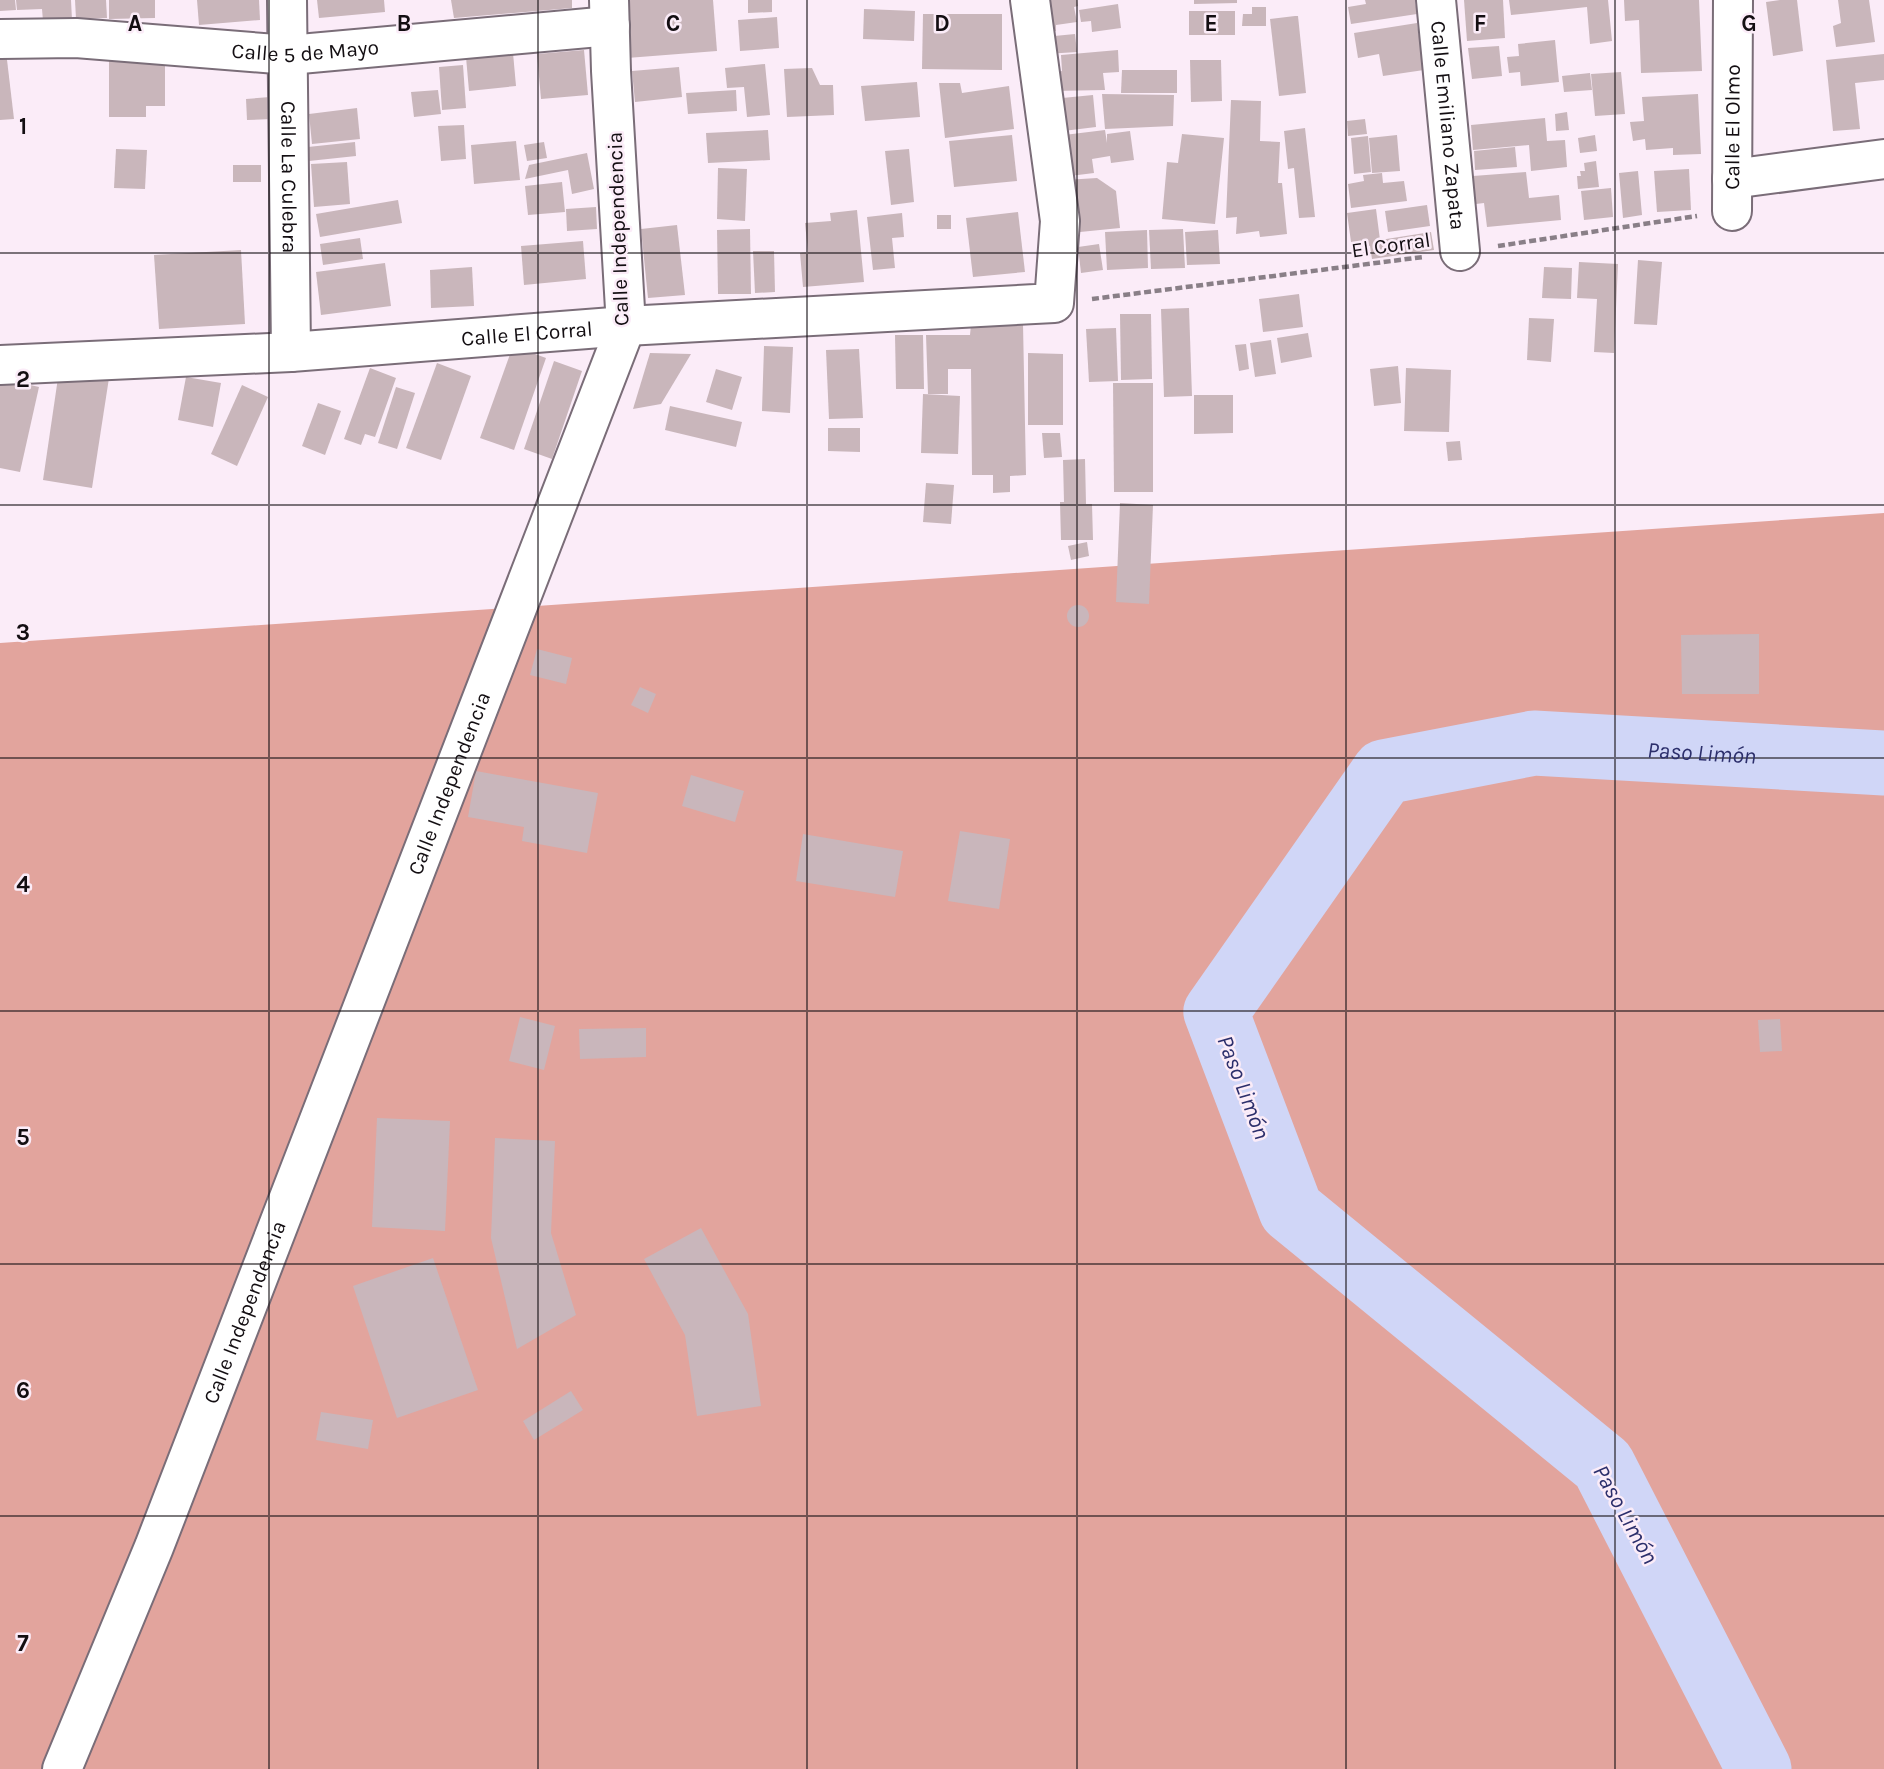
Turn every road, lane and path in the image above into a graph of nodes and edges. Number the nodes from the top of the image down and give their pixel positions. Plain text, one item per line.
1 (287, 0) edge
2 (1030, 0) edge
3 (1436, 0) edge
4 (1734, 0) edge
5 (609, 13) edge
6 (0, 38) edge
7 (289, 55) junction
8 (1884, 159) edge
9 (1732, 195) junction
10 (1460, 251) junction
11 (1054, 303) junction
12 (626, 326) junction
13 (291, 352) junction
14 (0, 365) edge
15 (62, 1769) edge

1 - 7 street, Calle La Culebra
2 - 11 street
3 - 10 street, Calle Emiliano Zapata
4 - 9 street, Calle El Olmo
5 - 7 street, Calle 5 de Mayo
5 - 12 street, Calle Independencia
6 - 7 street, Calle 5 de Mayo
7 - 13 street, Calle La Culebra
8 - 9 street
9 - 10 path, El Corral
10 - 11 path, El Corral
11 - 12 street, Calle El Corral
12 - 13 street, Calle El Corral
12 - 15 street, Calle Independencia
13 - 14 street, Calle El Corral

